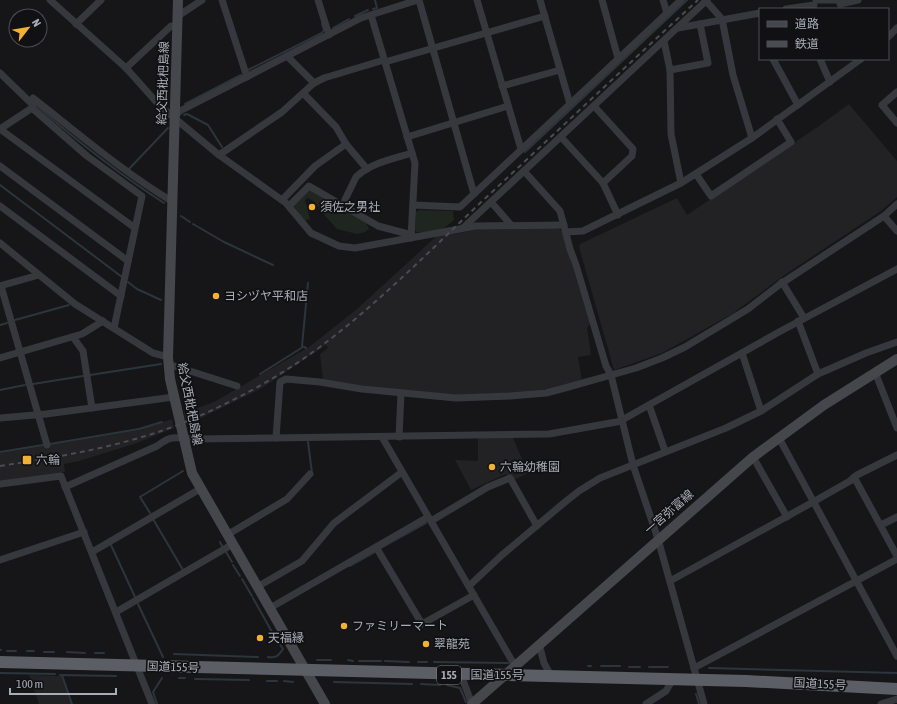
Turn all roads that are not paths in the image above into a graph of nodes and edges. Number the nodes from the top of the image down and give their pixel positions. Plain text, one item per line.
1 (50, 0) edge
2 (101, 0) edge
3 (178, 0) edge
4 (202, 0) edge
5 (222, 0) edge
6 (318, 0) edge
7 (419, 0) edge
8 (477, 0) edge
9 (540, 0) edge
10 (602, 0) edge
11 (663, 0) edge
12 (680, 0) edge
13 (707, 0) edge
14 (858, 0) edge
15 (840, 3) edge
16 (815, 4) edge
17 (792, 8) edge
18 (667, 13) junction
19 (759, 13) edge
20 (371, 15) junction
21 (545, 16) junction
22 (722, 19) junction
23 (177, 21) junction
24 (76, 24) junction
25 (700, 24) junction
26 (897, 28) edge
27 (677, 29) junction
28 (487, 32) junction
29 (329, 35) junction
30 (889, 36) edge
31 (664, 41) junction
32 (433, 49) junction
33 (287, 56) junction
34 (618, 58) junction
35 (774, 60) edge
36 (820, 60) edge
37 (860, 60) edge
38 (384, 61) junction
39 (126, 68) junction
40 (560, 70) junction
41 (670, 70) junction
42 (0, 72) edge
43 (246, 77) junction
44 (830, 82) junction
45 (314, 83) junction
46 (502, 86) junction
47 (897, 92) edge
48 (304, 94) junction
49 (570, 104) junction
50 (798, 104) junction
51 (508, 106) junction
52 (594, 106) junction
53 (33, 107) junction
54 (174, 117) junction
55 (454, 123) junction
56 (779, 123) junction
57 (897, 123) edge
58 (407, 137) junction
59 (561, 137) junction
60 (752, 138) junction
61 (346, 144) junction
62 (521, 149) junction
63 (412, 153) junction
64 (219, 155) junction
65 (0, 166) edge
66 (367, 169) junction
67 (524, 171) junction
68 (698, 177) junction
69 (603, 183) junction
70 (682, 183) junction
71 (474, 194) junction
72 (282, 200) junction
73 (173, 202) junction
74 (491, 202) junction
75 (897, 204) edge
76 (0, 206) edge
77 (289, 206) junction
78 (342, 206) junction
79 (413, 206) junction
80 (618, 215) junction
81 (884, 216) junction
82 (511, 226) junction
83 (135, 228) junction
84 (464, 228) junction
85 (565, 228) junction
86 (897, 231) edge
87 (412, 236) junction
88 (0, 243) edge
89 (128, 260) junction
90 (897, 269) edge
91 (39, 275) junction
92 (782, 282) junction
93 (0, 286) edge
94 (121, 296) junction
95 (801, 320) junction
96 (103, 321) junction
97 (114, 328) junction
98 (72, 337) junction
99 (897, 342) edge
100 (20, 352) junction
101 (742, 353) junction
102 (0, 358) edge
103 (897, 359) edge
104 (168, 361) junction
105 (875, 372) junction
106 (818, 374) junction
107 (611, 375) junction
108 (237, 386) dead end
109 (401, 393) junction
110 (174, 396) junction
111 (649, 405) junction
112 (92, 408) junction
113 (761, 411) junction
114 (38, 415) junction
115 (0, 418) edge
116 (622, 420) junction
117 (897, 428) edge
118 (382, 437) junction
119 (399, 437) junction
120 (276, 438) junction
121 (779, 438) junction
122 (183, 439) junction
123 (47, 445) dead end
124 (665, 451) junction
125 (897, 455) edge
126 (753, 457) junction
127 (633, 465) junction
128 (402, 472) junction
129 (310, 474) dead end
130 (854, 477) junction
131 (0, 484) edge
132 (65, 486) junction
133 (200, 489) junction
134 (813, 502) junction
135 (897, 516) edge
136 (787, 517) junction
137 (430, 519) junction
138 (537, 526) junction
139 (881, 526) junction
140 (84, 532) junction
141 (227, 535) junction
142 (658, 539) junction
143 (233, 544) junction
144 (376, 547) junction
145 (92, 552) junction
146 (897, 558) edge
147 (0, 560) edge
148 (670, 581) junction
149 (856, 581) junction
150 (469, 586) junction
151 (257, 587) junction
152 (474, 595) junction
153 (270, 608) junction
154 (116, 612) junction
155 (539, 644) junction
156 (897, 656) edge
157 (0, 662) edge
158 (137, 666) junction
159 (515, 666) junction
160 (694, 668) junction
161 (306, 671) junction
162 (461, 675) junction
163 (503, 676) junction
164 (551, 676) junction
165 (673, 679) junction
166 (698, 680) junction
167 (826, 684) junction
168 (897, 689) edge
169 (897, 694) edge
170 (897, 699) edge
171 (152, 704) edge
172 (325, 704) edge
173 (472, 704) edge
174 (646, 704) edge
175 (704, 704) edge
176 (881, 704) edge

1 - 24 street
2 - 24 street
3 - 23 main road, 給父西枇杷島線
4 - 23 street
5 - 43 street
6 - 29 street
7 - 20 street
7 - 32 street
8 - 28 street
9 - 21 street
10 - 34 street
11 - 18 street
12 - 18 street
13 - 22 street
13 - 27 street
14 - 15 street
15 - 16 street
16 - 17 street
18 - 34 street
19 - 22 street
20 - 29 street
20 - 38 street
21 - 28 street
21 - 40 street
22 - 25 street
22 - 60 street
23 - 39 street
23 - 54 main road, 給父西枇杷島線
24 - 39 street
25 - 27 street
25 - 41 street
26 - 30 street
27 - 31 street
28 - 32 street
28 - 46 street
29 - 33 street
31 - 41 street
31 - 52 street
32 - 38 street
32 - 55 street
33 - 43 street
33 - 45 street
34 - 49 street
35 - 50 street
36 - 44 street
37 - 44 street
38 - 45 street
38 - 58 street
39 - 54 street
40 - 46 street
40 - 49 street
41 - 70 street
42 - 53 street
43 - 54 street
44 - 50 street
45 - 48 street
46 - 51 street
47 - 57 street
48 - 61 street
48 - 64 street
49 - 62 street
50 - 56 street
51 - 55 street
51 - 62 street
52 - 59 street
52 - 69 street
53 - 73 street
53 - 83 street
53 - 83 street
54 - 64 street
54 - 73 main road, 給父西枇杷島線
55 - 58 street
55 - 71 street
56 - 60 street
56 - 68 street
58 - 63 street
59 - 67 street
59 - 69 street
60 - 68 street
61 - 66 street
61 - 72 street
62 - 71 street
63 - 66 street
63 - 79 street
64 - 72 street
65 - 89 street
66 - 78 street
67 - 74 street
67 - 85 street
68 - 70 street
69 - 80 street
70 - 80 street
71 - 79 street
72 - 77 street
73 - 104 main road, 給父西枇杷島線
74 - 82 street
74 - 84 street
75 - 81 street
76 - 94 street
77 - 78 street
77 - 87 street
78 - 87 street
79 - 87 street
80 - 85 street
81 - 86 street
81 - 92 street
82 - 84 street
82 - 85 street
83 - 89 street
84 - 87 street
85 - 107 street
88 - 91 street
89 - 94 street
90 - 95 street
91 - 93 street
91 - 96 street
92 - 95 street
92 - 107 street
93 - 100 street
94 - 97 street
95 - 101 street
95 - 106 street
96 - 97 street
96 - 98 street
97 - 104 street
98 - 100 street
98 - 112 street
99 - 106 street
100 - 102 street
100 - 114 street
101 - 111 street
101 - 113 street
103 - 105 main road, 一宮弥富線
104 - 108 street
104 - 110 main road, 給父西枇杷島線
105 - 117 street
105 - 121 main road, 一宮弥富線
106 - 113 street
107 - 109 street
107 - 116 street
109 - 119 street
109 - 120 street
110 - 112 street
110 - 122 main road, 給父西枇杷島線
111 - 116 street
111 - 124 street
112 - 114 street
113 - 124 street
114 - 115 street
114 - 123 street
116 - 119 street
116 - 127 street
118 - 119 street
118 - 120 street
118 - 128 street
120 - 122 street
121 - 126 main road, 一宮弥富線
121 - 134 street
122 - 132 street
122 - 133 main road, 給父西枇杷島線
124 - 127 street
125 - 130 street
126 - 136 street
126 - 142 main road, 一宮弥富線
127 - 138 street
127 - 142 street
128 - 137 street
128 - 151 street
129 - 141 street
130 - 134 street
130 - 139 street
131 - 132 street
132 - 140 street
133 - 141 main road, 給父西枇杷島線
133 - 145 street
134 - 136 street
134 - 149 street
135 - 139 street
136 - 148 street
137 - 138 street
137 - 144 street
137 - 150 street
138 - 150 street
139 - 146 street
140 - 145 street
140 - 147 street
141 - 143 main road, 給父西枇杷島線
142 - 148 street
142 - 155 main road, 一宮弥富線
143 - 151 main road, 給父西枇杷島線
143 - 154 street
144 - 152 street
144 - 153 street
145 - 154 street
146 - 149 street
148 - 160 street
149 - 156 street
149 - 160 street
150 - 152 street
151 - 153 main road, 給父西枇杷島線
152 - 159 street
153 - 161 main road, 給父西枇杷島線
154 - 158 street
155 - 159 main road, 一宮弥富線
155 - 164 street
157 - 158 highway, 国道155号 / 155
158 - 161 highway, 国道155号 / 155
158 - 171 street
159 - 163 main road, 一宮弥富線
160 - 166 street
161 - 162 highway, 国道155号 / 155
161 - 172 main road, 給父西枇杷島線
162 - 163 highway, 国道155号 / 155
162 - 173 street
163 - 164 highway, 国道155号 / 155
163 - 173 main road, 一宮弥富線
164 - 165 highway, 国道155号 / 155
165 - 166 highway, 国道155号 / 155
165 - 174 street
166 - 167 highway, 国道155号 / 155
166 - 175 street
167 - 168 highway, 国道155号 / 155
167 - 169 street
170 - 176 street

